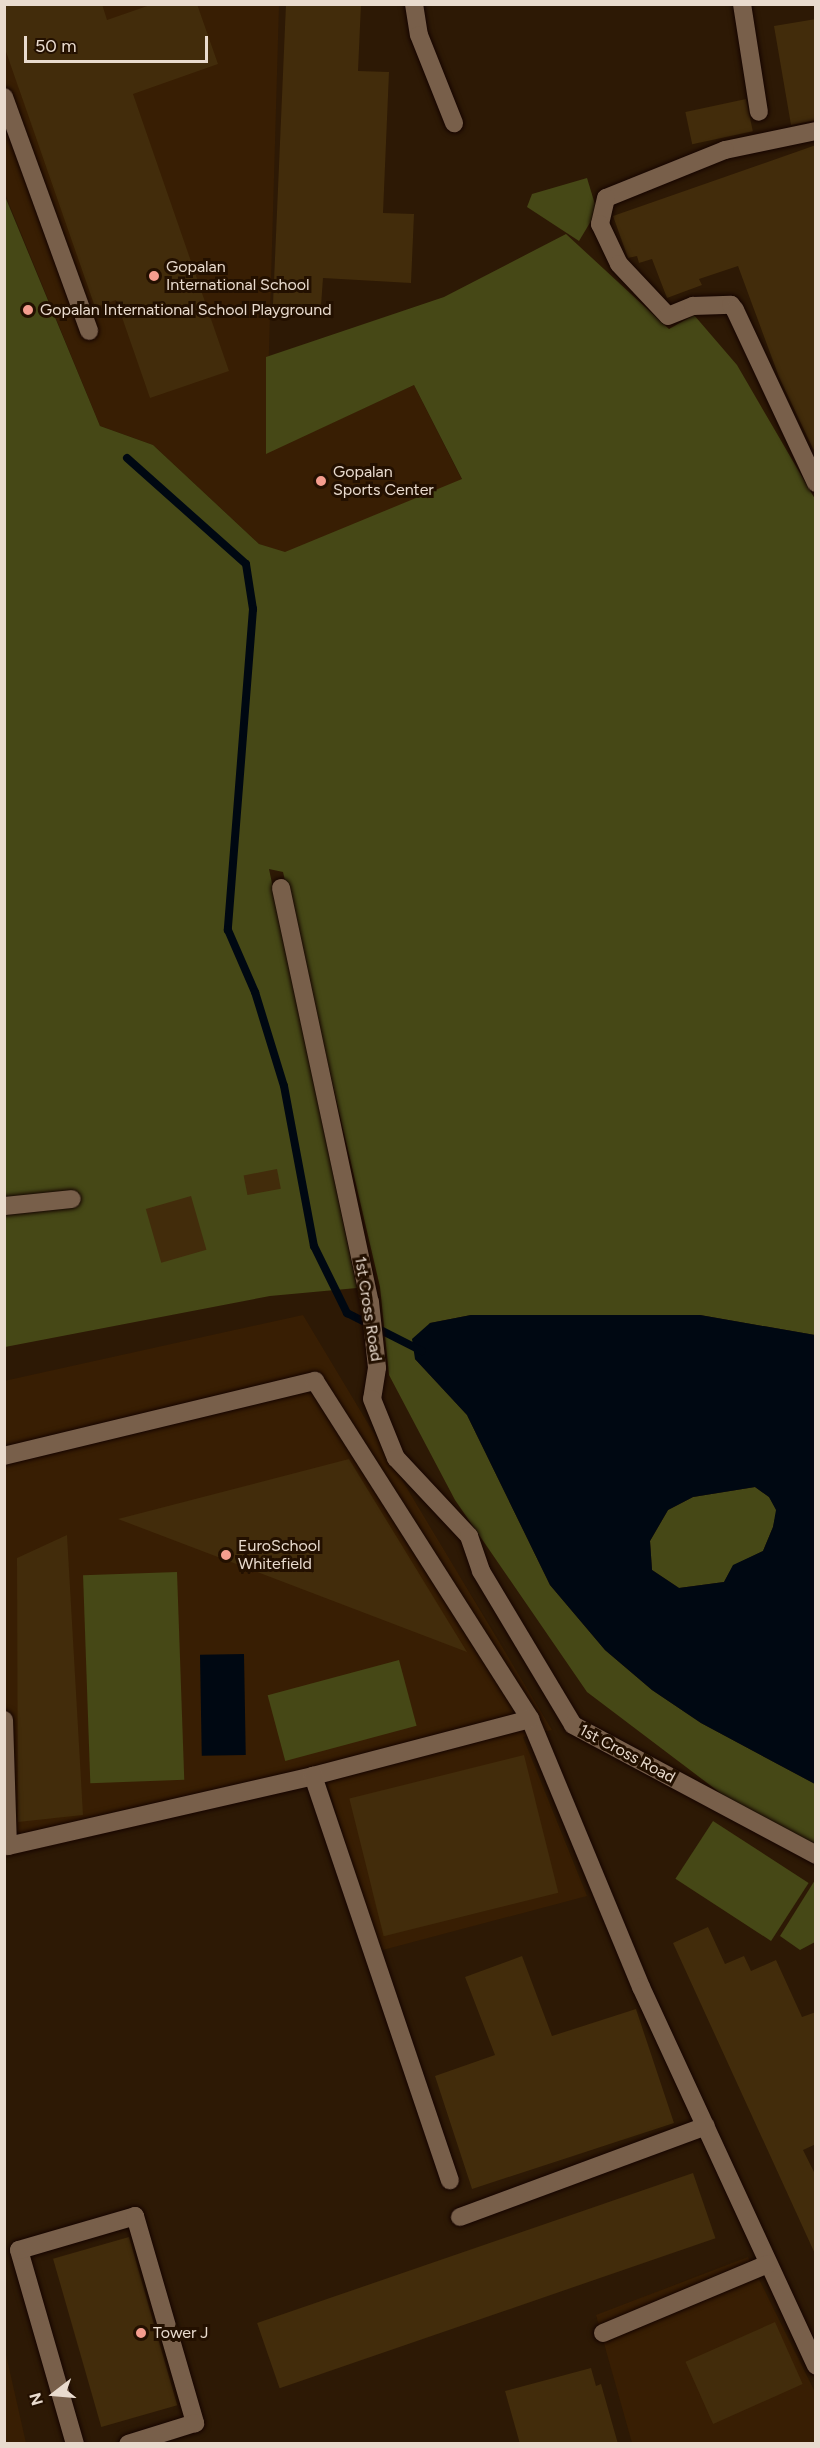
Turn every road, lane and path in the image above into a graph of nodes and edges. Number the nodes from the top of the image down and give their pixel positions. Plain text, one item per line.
1 (414, 4) edge
2 (742, 4) edge
3 (4, 97) edge
4 (759, 112) dead end
5 (454, 123) dead end
6 (816, 131) edge
7 (89, 331) dead end
8 (816, 483) edge
9 (281, 888) dead end
10 (72, 1199) dead end
11 (4, 1206) edge
12 (4, 1456) edge
13 (530, 1719) junction
14 (4, 1720) edge
15 (313, 1776) junction
16 (816, 1855) edge
17 (706, 2126) junction
18 (450, 2180) dead end
19 (460, 2217) dead end
20 (768, 2264) junction
21 (603, 2333) dead end
22 (816, 2366) edge
23 (75, 2444) edge
24 (128, 2444) edge

1 - 5 street
2 - 4 street
3 - 7 street
6 - 8 street
9 - 16 street, 1st Cross Road
10 - 11 street
12 - 13 street
13 - 15 street
13 - 17 street
14 - 15 street
15 - 18 street
17 - 19 street
17 - 20 street
20 - 21 street
20 - 22 street
23 - 24 street

